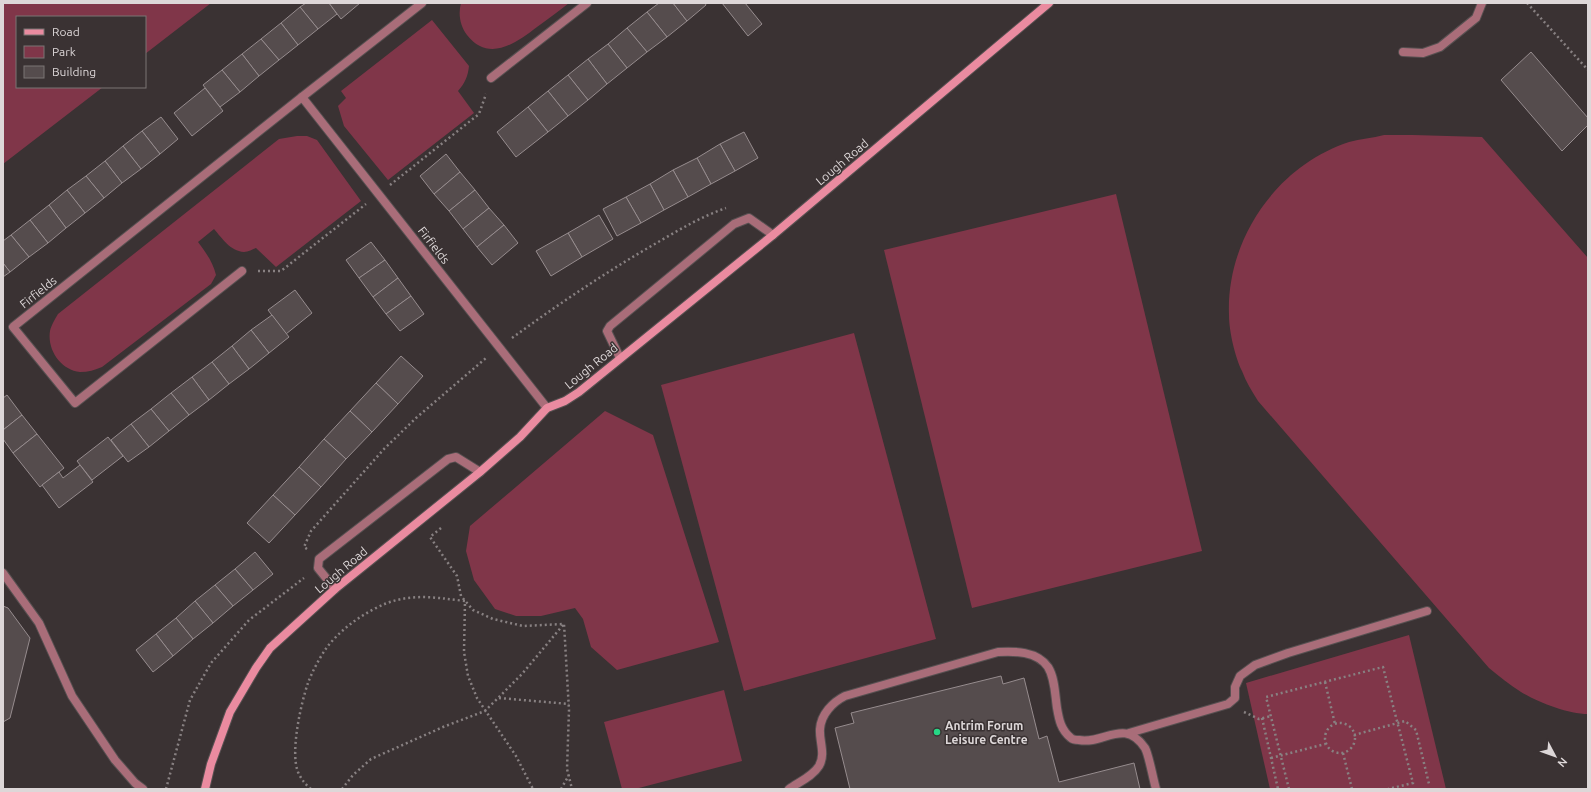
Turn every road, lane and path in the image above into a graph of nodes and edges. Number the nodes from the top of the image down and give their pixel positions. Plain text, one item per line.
1 (422, 3) edge
2 (587, 3) edge
3 (1049, 3) edge
4 (1482, 3) edge
5 (1527, 3) edge
6 (1403, 52) dead end
7 (1588, 70) edge
8 (491, 78) dead end
9 (302, 97) junction
10 (773, 235) junction
11 (242, 271) dead end
12 (620, 358) junction
13 (547, 408) junction
14 (480, 472) junction
15 (446, 523) dead end
16 (318, 568) junction
17 (3, 573) edge
18 (335, 589) junction
19 (465, 601) junction
20 (1427, 610) dead end
21 (564, 624) junction
22 (1325, 682) junction
23 (499, 698) junction
24 (1235, 698) junction
25 (569, 704) junction
26 (485, 711) junction
27 (1271, 716) junction
28 (1262, 718) junction
29 (1397, 723) junction
30 (1335, 724) junction
31 (1129, 734) junction
32 (1354, 735) junction
33 (1325, 744) junction
34 (1342, 753) junction
35 (1280, 756) junction
36 (1271, 758) junction
37 (569, 775) junction
38 (1429, 784) dead end
39 (143, 789) edge
40 (166, 789) edge
41 (205, 789) edge
42 (311, 789) edge
43 (342, 789) edge
44 (533, 789) edge
45 (561, 789) edge
46 (572, 789) edge
47 (789, 789) edge
48 (1156, 789) edge
49 (1278, 789) edge
50 (1289, 789) edge
51 (1352, 789) edge
52 (1388, 789) edge

1 - 9 street, Firfields
2 - 8 street
3 - 10 street, Lough Road
4 - 6 street
5 - 7 path
9 - 11 street, Firfields
9 - 13 street, Firfields
10 - 12 street, Lough Road
10 - 12 street
12 - 13 street, Lough Road
13 - 14 street, Lough Road
14 - 16 street
14 - 18 street, Lough Road
15 - 19 path
16 - 18 street
16 - 40 path
17 - 39 street
18 - 41 street, Lough Road
19 - 21 path
19 - 26 path
19 - 42 path
20 - 24 street
21 - 23 path
21 - 25 path
22 - 27 path
22 - 29 path
22 - 30 path
23 - 25 path
23 - 26 path
24 - 28 path
24 - 31 street
25 - 37 path
26 - 43 path
26 - 44 path
27 - 28 path
27 - 35 path
28 - 36 path
29 - 32 path
29 - 38 path
29 - 52 path
30 - 32 path
30 - 33 path
31 - 47 street
31 - 48 street
32 - 34 path
33 - 34 path
33 - 35 path
34 - 51 path
35 - 36 path
35 - 50 path
36 - 49 path
37 - 45 path
37 - 46 path

